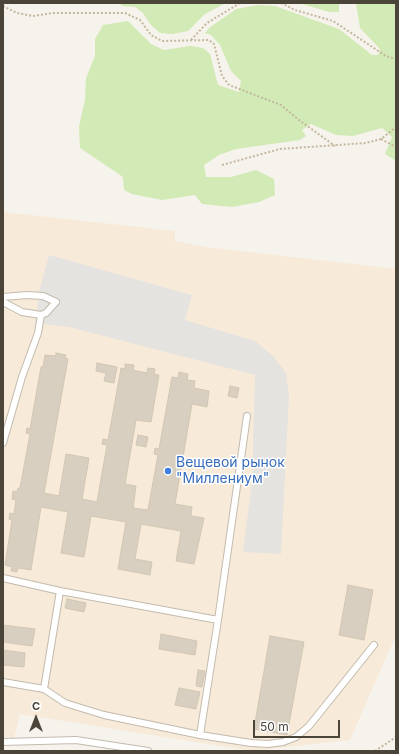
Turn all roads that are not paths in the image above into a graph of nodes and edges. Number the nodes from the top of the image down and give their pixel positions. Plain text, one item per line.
1 (3, 297) edge
2 (3, 302) edge
3 (41, 315) junction
4 (247, 416) dead end
5 (3, 443) edge
6 (3, 578) edge
7 (60, 590) junction
8 (218, 620) junction
9 (374, 645) dead end
10 (3, 682) edge
11 (44, 689) junction
12 (200, 735) junction
13 (3, 742) edge
14 (148, 751) edge

1 - 3 lane
2 - 3 lane
3 - 5 lane
4 - 8 lane
6 - 7 lane
7 - 8 lane
7 - 11 lane
8 - 12 lane
9 - 12 lane
10 - 11 lane
11 - 12 lane
13 - 14 lane

